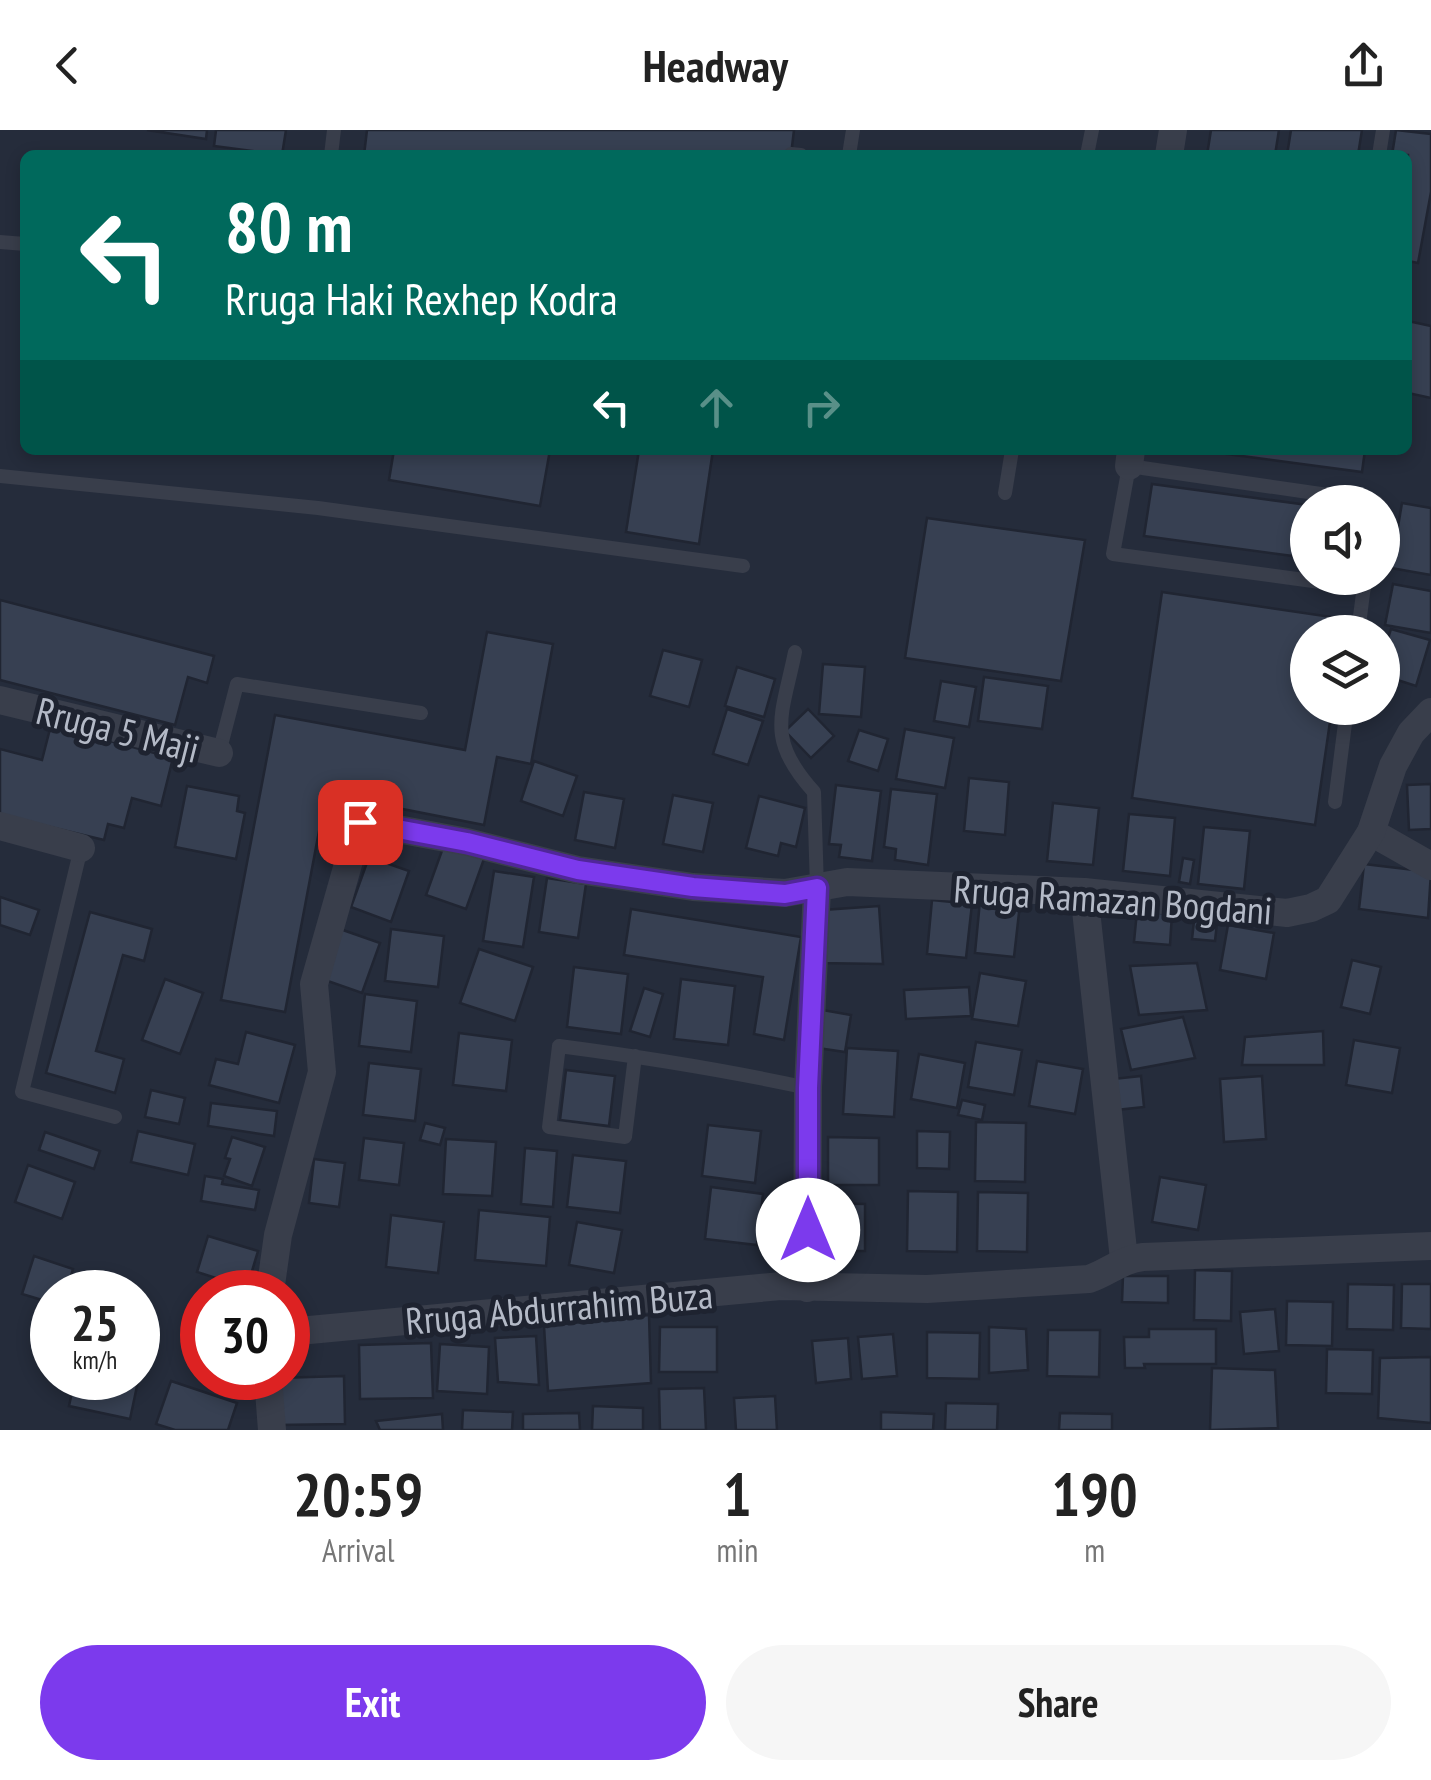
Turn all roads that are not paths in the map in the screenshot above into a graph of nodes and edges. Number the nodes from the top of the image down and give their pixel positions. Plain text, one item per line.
1 (1011, 455) edge
2 (1130, 458) edge
3 (0, 476) edge
4 (1290, 487) edge
5 (1005, 493) dead end
6 (743, 566) dead end
7 (1290, 574) edge
8 (794, 652) dead end
9 (0, 700) edge
10 (1431, 712) edge
11 (421, 714) dead end
12 (1345, 725) edge
13 (219, 753) joint
14 (1334, 802) dead end
15 (0, 826) edge
16 (1371, 832) junction
17 (80, 848) joint
18 (1431, 866) edge
19 (817, 888) junction
20 (1084, 892) junction
21 (635, 1056) junction
22 (808, 1088) junction
23 (115, 1116) dead end
24 (1431, 1246) edge
25 (1124, 1259) junction
26 (273, 1270) edge
27 (807, 1288) junction
28 (310, 1330) edge
29 (270, 1400) edge
30 (272, 1430) edge

1 - 5 lane
2 - 4 lane
2 - 7 lane
3 - 6 lane
8 - 19 lane
9 - 13 street, Rruga 5 Maji
10 - 16 street, Rruga Ramazan Bogdani
11 - 13 lane, Rruga 5 Maji
12 - 14 lane
15 - 17 street
16 - 18 street
16 - 20 street, Rruga Ramazan Bogdani
17 - 23 lane
19 - 20 street, Rruga Ramazan Bogdani
19 - 22 street
19 - 26 street, Rruga Ramazan Bogdani
20 - 25 street
21 - 21 lane
21 - 22 lane
22 - 27 street
24 - 25 street, Rruga Abdurrahim Buza
25 - 27 street, Rruga Abdurrahim Buza
27 - 28 street, Rruga Abdurrahim Buza
29 - 30 street

